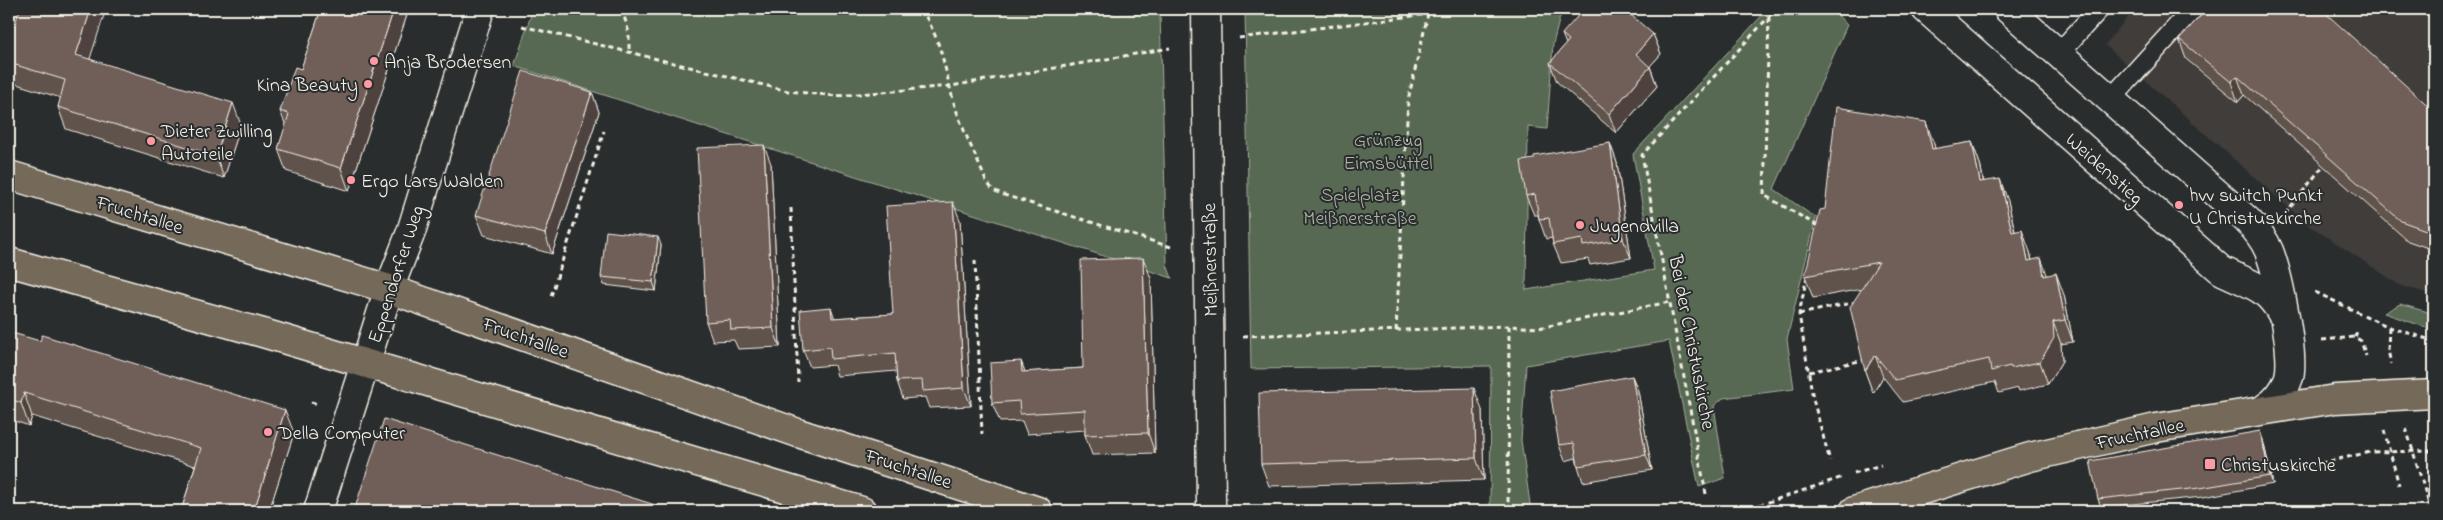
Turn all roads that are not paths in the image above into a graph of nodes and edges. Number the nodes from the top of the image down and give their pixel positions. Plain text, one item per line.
1 (480, 9) edge
2 (1206, 9) edge
3 (1926, 9) edge
4 (2008, 9) edge
5 (2099, 9) edge
6 (2192, 9) edge
7 (2058, 54) junction
8 (2110, 100) junction
9 (9, 175) edge
10 (9, 262) edge
11 (389, 289) junction
12 (2285, 320) junction
13 (366, 365) junction
14 (2434, 394) edge
15 (2264, 410) junction
16 (318, 511) edge
17 (862, 511) edge
18 (1038, 511) edge
19 (1210, 511) edge
20 (1854, 511) edge

1 - 11 street, Eppendorfer Weg
2 - 19 street, Meißnerstraße
3 - 12 street, Weidenstieg
4 - 7 street, Weidenstieg
5 - 7 lane
6 - 8 lane
7 - 8 street, Weidenstieg
8 - 12 street, Weidenstieg
9 - 11 main road, Fruchtallee
10 - 13 main road
11 - 13 street, Eppendorfer Weg
11 - 18 main road, Fruchtallee
12 - 15 street, Weidenstieg
13 - 16 street, Eppendorfer Weg
13 - 17 main road
14 - 15 main road, Fruchtallee
15 - 20 main road, Fruchtallee

